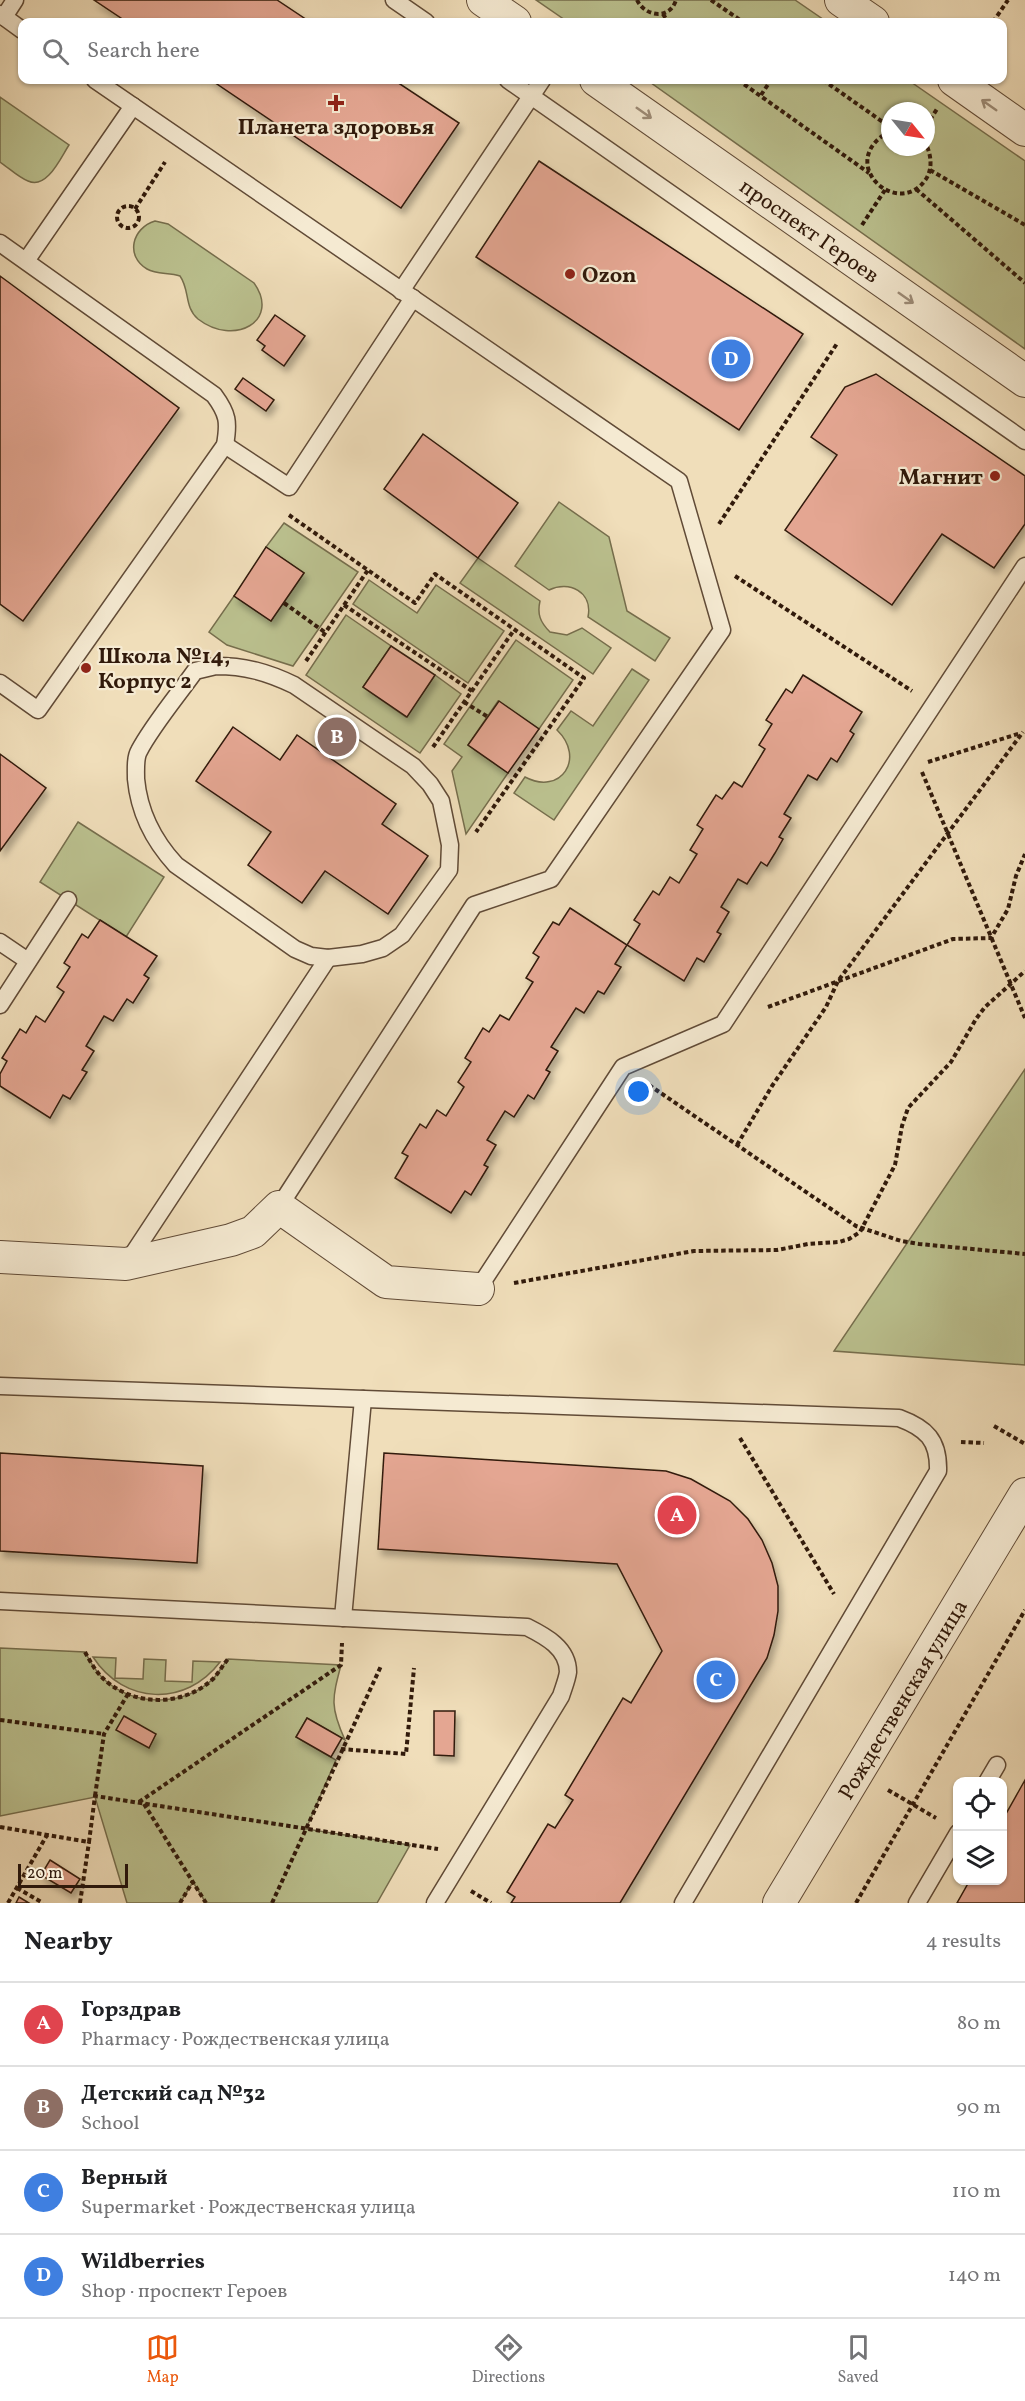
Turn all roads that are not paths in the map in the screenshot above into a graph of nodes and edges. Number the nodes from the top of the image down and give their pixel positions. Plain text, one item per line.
1 (15, 0) edge
2 (394, 0) edge
3 (483, 0) edge
4 (841, 0) edge
5 (2, 16) edge
6 (420, 18) edge
7 (509, 18) edge
8 (867, 18) edge
9 (18, 27) edge
10 (101, 84) edge
11 (514, 84) edge
12 (539, 84) edge
13 (602, 84) edge
14 (947, 91) edge
15 (531, 96) junction
16 (133, 106) junction
17 (1025, 130) edge
18 (0, 243) edge
19 (26, 261) junction
20 (407, 294) junction
21 (1025, 381) edge
22 (1025, 441) edge
23 (225, 445) junction
24 (1025, 566) edge
25 (0, 683) edge
26 (68, 900) dead end
27 (0, 942) edge
28 (328, 958) junction
29 (28, 961) junction
30 (0, 1005) edge
31 (279, 1207) junction
32 (0, 1257) edge
33 (126, 1264) junction
34 (478, 1290) joint
35 (0, 1386) edge
36 (363, 1399) junction
37 (1025, 1494) edge
38 (0, 1601) edge
39 (343, 1618) junction
40 (997, 1765) dead end
41 (990, 1777) edge
42 (953, 1840) edge
43 (435, 1903) edge
44 (683, 1903) edge
45 (779, 1903) edge
46 (917, 1903) edge

1 - 5 lane
2 - 6 lane
3 - 7 street
4 - 8 street
5 - 9 lane
10 - 16 lane
11 - 15 lane
12 - 15 lane
13 -> 21 street, проспект Героев
17 -> 14 street
15 - 20 lane
15 - 22 lane
16 - 19 lane
16 - 20 lane
18 - 19 lane
19 - 23 lane
20 - 23 lane
20 - 31 lane
23 - 25 lane
24 - 34 lane
26 - 29 lane
27 - 29 lane
28 - 28 lane
28 - 33 lane
29 - 30 lane
31 - 33 street
31 - 34 street
32 - 33 street
35 - 36 lane
36 - 39 lane
36 - 44 lane
37 - 45 street, Рождественская улица
38 - 39 lane
39 - 43 lane
40 - 41 lane
42 - 46 lane

